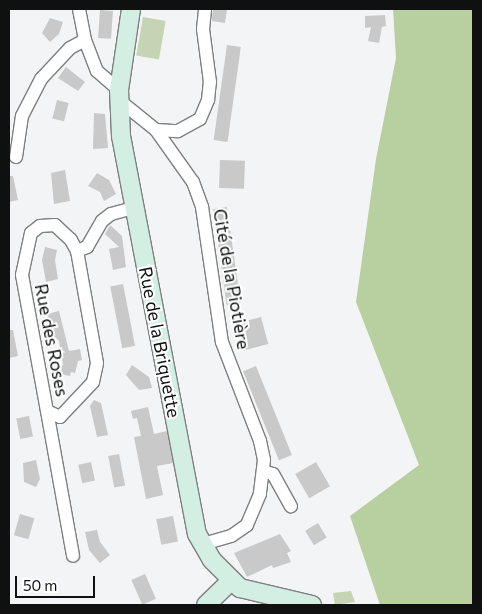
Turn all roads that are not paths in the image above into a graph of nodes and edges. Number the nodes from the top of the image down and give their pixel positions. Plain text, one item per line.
1 (79, 9) edge
2 (131, 9) edge
3 (206, 9) edge
4 (85, 40) junction
5 (120, 96) junction
6 (156, 130) junction
7 (16, 156) dead end
8 (134, 208) junction
9 (77, 251) junction
10 (47, 411) junction
11 (263, 471) junction
12 (291, 506) dead end
13 (203, 544) junction
14 (73, 556) dead end
15 (232, 580) junction
16 (206, 605) edge
17 (312, 605) edge

1 - 4 street, Cité de la Piotière
2 - 5 main road, Rue de la Briquette
3 - 6 street
4 - 5 street, Cité de la Piotière
4 - 7 street
5 - 6 street, Cité de la Piotière
5 - 8 main road, Rue de la Briquette
6 - 11 street, Cité de la Piotière
8 - 9 street
8 - 13 main road, Rue de la Briquette
9 - 10 street, Rue des Roses
9 - 10 street, Rue des Roses
10 - 14 street
11 - 12 street
11 - 13 street, Cité de la Piotière
13 - 15 main road, Rue de la Briquette
15 - 16 main road
15 - 17 main road, Rue de la Briquette

